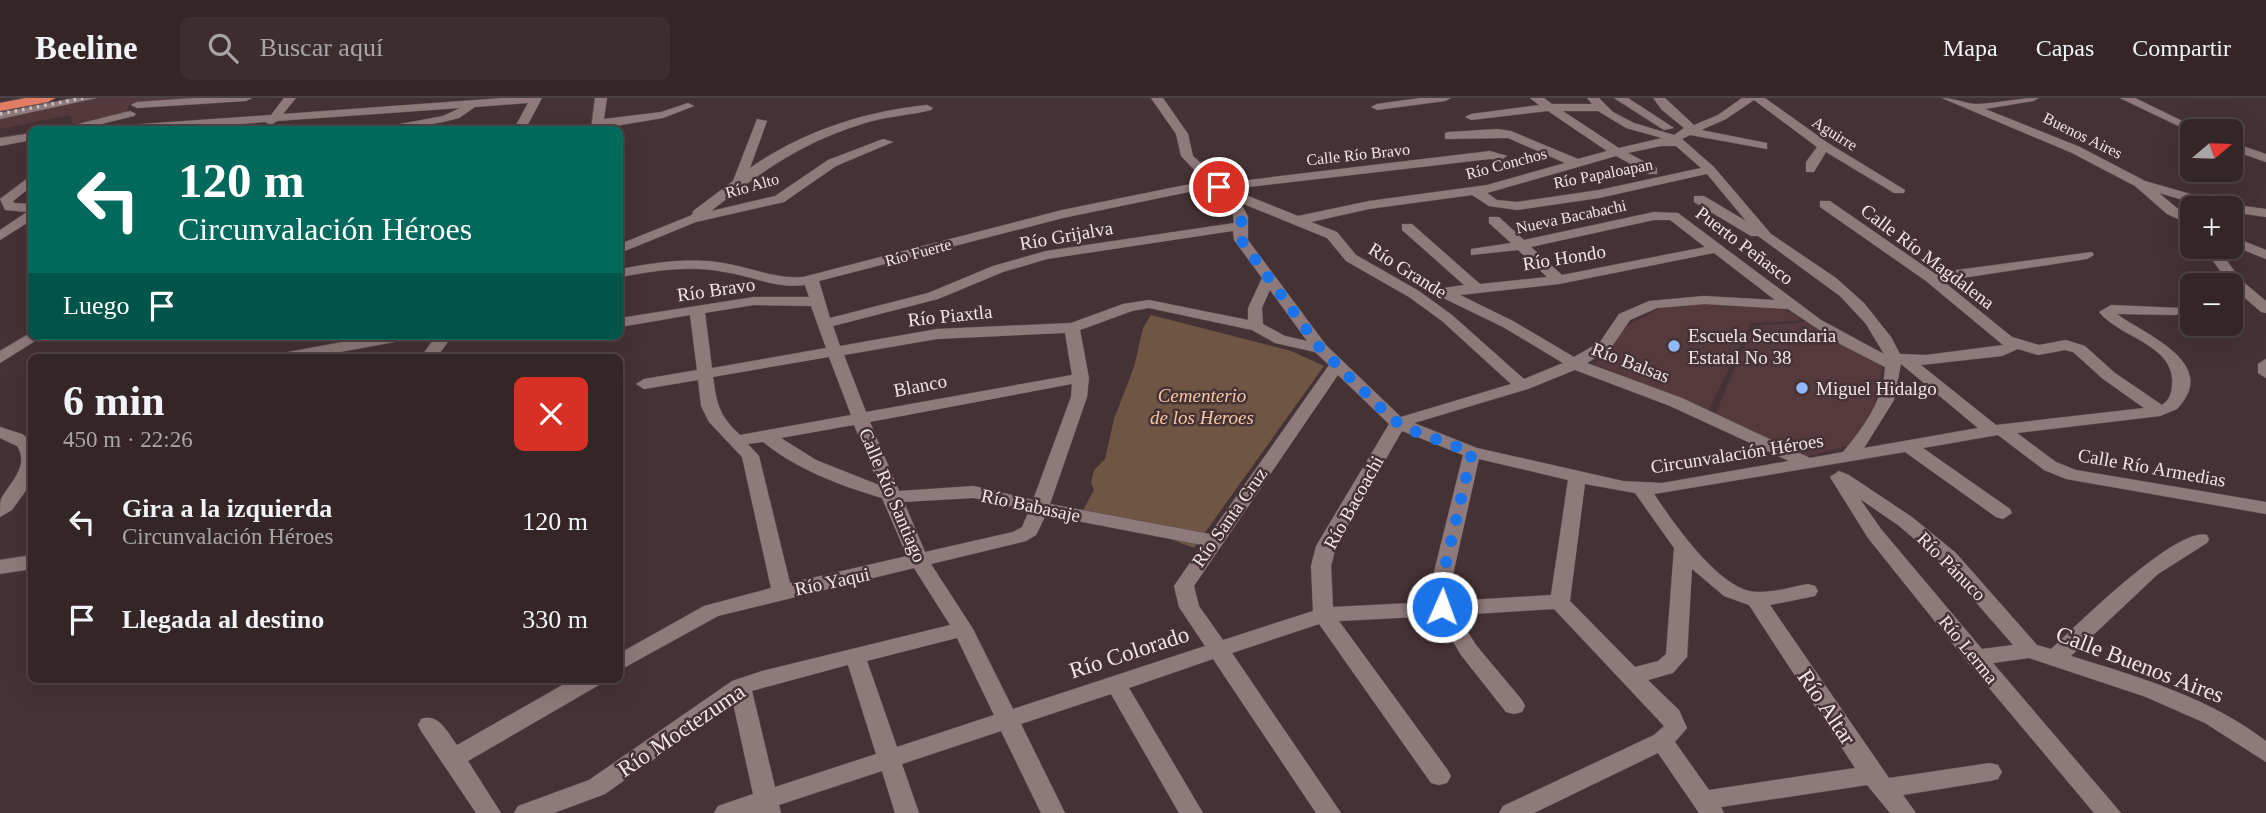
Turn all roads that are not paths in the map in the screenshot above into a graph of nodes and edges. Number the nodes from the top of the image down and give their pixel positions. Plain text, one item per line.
1 (48, 98) edge
2 (91, 98) edge
3 (246, 98) edge
4 (290, 98) edge
5 (536, 98) edge
6 (601, 98) edge
7 (1157, 98) edge
8 (1446, 98) edge
9 (1536, 98) edge
10 (1620, 98) edge
11 (1749, 98) edge
12 (1758, 98) edge
13 (1948, 98) edge
14 (2034, 98) edge
15 (2126, 98) edge
16 (226, 100) edge
17 (0, 101) edge
18 (473, 101) edge
19 (1402, 101) edge
20 (1596, 103) edge
21 (1662, 103) edge
22 (136, 106) edge
23 (688, 106) dead end
24 (0, 107) edge
25 (1377, 107) dead end
26 (1551, 107) junction
27 (928, 108) dead end
28 (1972, 108) junction
29 (1638, 110) junction
30 (0, 116) edge
31 (1471, 117) dead end
32 (274, 118) junction
33 (761, 121) dead end
34 (2180, 123) edge
35 (73, 126) edge
36 (128, 126) edge
37 (203, 126) edge
38 (267, 126) edge
39 (397, 126) edge
40 (522, 126) edge
41 (597, 126) edge
42 (603, 126) edge
43 (1683, 135) junction
44 (1449, 136) dead end
45 (28, 137) edge
46 (1729, 139) junction
47 (0, 142) edge
48 (887, 142) dead end
49 (1763, 146) dead end
50 (1824, 146) junction
51 (2244, 150) edge
52 (1617, 152) junction
53 (1736, 152) dead end
54 (1501, 156) dead end
55 (2266, 158) edge
56 (1576, 163) junction
57 (1810, 169) dead end
58 (1710, 170) junction
59 (1653, 171) dead end
60 (28, 182) edge
61 (2139, 183) junction
62 (738, 184) junction
63 (1219, 187) junction
64 (1899, 190) dead end
65 (1475, 191) junction
66 (2182, 196) edge
67 (1699, 199) dead end
68 (1825, 204) dead end
69 (28, 208) edge
70 (2243, 211) edge
71 (2266, 213) edge
72 (2180, 215) edge
73 (1673, 216) joint
74 (2243, 216) edge
75 (28, 217) edge
76 (692, 219) junction
77 (1299, 220) junction
78 (1494, 220) dead end
79 (1240, 226) junction
80 (2266, 226) edge
81 (1407, 227) dead end
82 (0, 236) edge
83 (1766, 237) junction
84 (1522, 245) junction
85 (2243, 245) edge
86 (623, 248) edge
87 (1719, 248) junction
88 (1476, 252) dead end
89 (2087, 255) dead end
90 (2266, 255) edge
91 (2219, 259) edge
92 (623, 273) edge
93 (1269, 278) junction
94 (1931, 278) junction
95 (1559, 280) junction
96 (804, 281) junction
97 (1476, 288) junction
98 (1443, 292) junction
99 (1414, 294) junction
100 (754, 301) junction
101 (818, 302) junction
102 (1793, 305) junction
103 (2266, 309) edge
104 (697, 310) junction
105 (2176, 312) dead end
106 (623, 322) edge
107 (824, 324) junction
108 (1256, 326) junction
109 (1072, 327) junction
110 (28, 340) edge
111 (379, 340) edge
112 (2007, 340) junction
113 (1320, 348) junction
114 (834, 351) junction
115 (304, 354) edge
116 (0, 358) edge
117 (1898, 361) junction
118 (1575, 363) junction
119 (1337, 365) junction
120 (705, 374) junction
121 (1081, 378) junction
122 (644, 384) dead end
123 (1522, 386) junction
124 (2160, 411) junction
125 (860, 418) junction
126 (1398, 423) junction
127 (1997, 431) junction
128 (0, 432) edge
129 (767, 436) junction
130 (737, 441) junction
131 (1908, 446) junction
132 (28, 447) edge
133 (1472, 452) junction
134 (1848, 457) junction
135 (28, 461) edge
136 (1815, 463) junction
137 (1577, 477) junction
138 (1839, 477) junction
139 (1641, 489) junction
140 (890, 496) junction
141 (1040, 508) junction
142 (2266, 508) edge
143 (0, 511) edge
144 (2003, 513) dead end
145 (2200, 539) dead end
146 (1212, 541) junction
147 (1684, 547) junction
148 (919, 561) junction
149 (28, 563) edge
150 (0, 567) edge
151 (1808, 591) dead end
152 (782, 592) junction
153 (1755, 598) junction
154 (1560, 602) junction
155 (1442, 607) junction
156 (1323, 615) junction
157 (963, 629) junction
158 (2029, 650) junction
159 (1217, 651) junction
160 (855, 655) junction
161 (1976, 658) junction
162 (2054, 659) junction
163 (623, 661) edge
164 (1633, 676) junction
165 (584, 683) edge
166 (1116, 684) junction
167 (740, 687) junction
168 (1514, 706) dead end
169 (1007, 719) junction
170 (429, 725) dead end
171 (1662, 741) junction
172 (2262, 747) edge
173 (454, 758) junction
174 (888, 758) junction
175 (1990, 772) dead end
176 (1439, 776) dead end
177 (1878, 782) junction
178 (767, 806) edge
179 (1708, 807) edge
180 (489, 813) edge
181 (526, 813) edge
182 (726, 813) edge
183 (907, 813) edge
184 (1053, 813) edge
185 (1191, 813) edge
186 (1329, 813) edge
187 (1511, 813) edge
188 (1904, 813) edge
189 (2109, 813) edge

1 - 24 highway
2 - 30 street
3 - 16 street
4 - 32 street
5 - 18 street
5 - 40 street
6 - 41 street
7 - 63 street, Circunvalación Héroes
8 - 19 street
9 - 26 street
10 - 29 street
11 - 43 street, Río Conchos
12 - 50 street, Aguirre
13 - 28 street, Buenos Aires
14 - 28 street
15 - 34 street
16 - 22 street
16 - 37 street
17 - 24 street
18 - 32 street
18 - 39 street
19 - 25 street
20 - 26 street
20 - 43 street
21 - 29 street
21 - 43 street
22 - 35 street
22 - 36 street
23 - 42 street
26 - 31 street
26 - 52 street
27 - 62 street
28 - 61 street, Buenos Aires
29 - 43 street
32 - 37 street
32 - 38 street
33 - 62 street
43 - 46 street
43 - 52 street, Río Conchos
43 - 58 street
44 - 56 street
45 - 47 street
46 - 49 street
46 - 53 street
48 - 76 street, Río Alto
50 - 57 street
50 - 64 street, Aguirre
51 - 55 street
52 - 56 street, Río Conchos
52 - 59 street
54 - 63 street, Calle Río Bravo
56 - 65 street, Río Conchos
58 - 65 street, Río Papaloapan
58 - 83 street
60 - 69 street
61 - 66 street
61 - 72 street, Buenos Aires
62 - 76 street
63 - 77 street, Río Grande
63 - 79 street, Circunvalación Héroes
63 - 96 street, Río Fuerte
65 - 77 street, Río Conchos
67 - 83 street
68 - 94 street, Calle Río Magdalena
70 - 71 street
73 - 84 street, Nueva Bacabachi
73 - 87 street, Puerto Peñasco
74 - 80 street
75 - 82 street
76 - 86 street, Río Alto
77 - 99 street, Río Grande
78 - 84 street
79 - 93 street, Circunvalación Héroes
79 - 107 street, Río Grijalva
81 - 97 street
83 - 117 street
84 - 88 street, Nueva Bacabachi
84 - 95 street
85 - 90 street
87 - 95 street, Río Hondo
87 - 102 street, Puerto Peñasco
89 - 94 street
91 - 103 street
92 - 96 street, Río Fuerte
93 - 108 street
93 - 113 street, Circunvalación Héroes
94 - 112 street, Calle Río Magdalena
95 - 97 street, Río Hondo
96 - 100 street
96 - 101 street, Calle Río Santiago
97 - 98 street, Río Hondo
98 - 99 street, Río Hondo
98 - 118 street, Río Balsas
99 - 123 street, Río Grande
100 - 101 street, Río Bravo
100 - 104 street, Río Bravo
101 - 107 street, Calle Río Santiago
102 - 117 street, Puerto Peñasco
102 - 118 street
104 - 106 street, Río Bravo
104 - 120 street
105 - 124 street
107 - 114 street, Calle Río Santiago
108 - 109 street, Río Piaxtla
108 - 113 street, Río Piaxtla
109 - 114 street, Río Piaxtla
109 - 121 street
110 - 116 street
111 - 115 street
112 - 117 street
112 - 124 street
113 - 119 street, Circunvalación Héroes
114 - 120 street, Río Piaxtla
114 - 125 street, Calle Río Santiago
117 - 127 street, Calle Río Armedias
117 - 134 street
118 - 123 street
118 - 136 street, Río Balsas
119 - 126 street, Circunvalación Héroes
119 - 146 street, Río Santa Cruz
120 - 122 street, Río Piaxtla
120 - 130 street
121 - 125 street, Blanco
121 - 141 street, Río Yaqui
123 - 126 street
124 - 127 street, Circunvalación Héroes
125 - 129 street, Blanco
125 - 140 street, Calle Río Santiago
126 - 133 street, Circunvalación Héroes
126 - 156 street, Río Bacoachi
127 - 131 street, Circunvalación Héroes
127 - 142 street, Calle Río Armedias
128 - 132 street
129 - 130 street, Blanco
129 - 140 street, Río Babasaje
130 - 152 street
131 - 134 street, Circunvalación Héroes
131 - 144 street
133 - 137 street, Circunvalación Héroes
133 - 155 street
134 - 136 street, Circunvalación Héroes
135 - 143 street
136 - 138 street, Río Pánuco
136 - 139 street, Circunvalación Héroes
137 - 139 street, Circunvalación Héroes
137 - 154 street
138 - 158 street, Río Pánuco
138 - 161 street, Río Lerma
139 - 147 street
140 - 141 street, Río Babasaje
140 - 148 street, Calle Río Santiago
141 - 146 street, Río Babasaje
141 - 148 street, Río Yaqui
145 - 162 street
146 - 159 street, Río Santa Cruz
147 - 153 street
147 - 164 street
148 - 152 street, Río Yaqui
148 - 157 street, Calle Río Santiago
149 - 150 street
151 - 153 street
152 - 163 street, Río Yaqui
153 - 177 street, Río Altar
154 - 155 street, Río Colorado
154 - 164 street
155 - 156 street, Río Colorado
155 - 168 street
156 - 159 street, Río Colorado
156 - 176 street
157 - 160 street, Río Moctezuma
157 - 169 street, Calle Río Santiago
158 - 161 street
158 - 162 street, Calle Buenos Aires
159 - 166 street, Río Colorado
159 - 186 street, Río Santa Cruz
160 - 167 street, Río Moctezuma
160 - 174 street
161 - 189 street, Río Lerma
162 - 172 street, Calle Buenos Aires
164 - 171 street
165 - 173 street
166 - 169 street, Río Colorado
166 - 185 street
167 - 178 street
167 - 181 street, Río Moctezuma
169 - 174 street, Río Colorado
169 - 184 street, Calle Río Santiago
170 - 173 street
171 - 179 street
171 - 187 street
173 - 180 street
174 - 178 street, Río Colorado
174 - 183 street
175 - 177 street
177 - 179 street
177 - 188 street, Río Altar
178 - 182 street, Río Colorado

